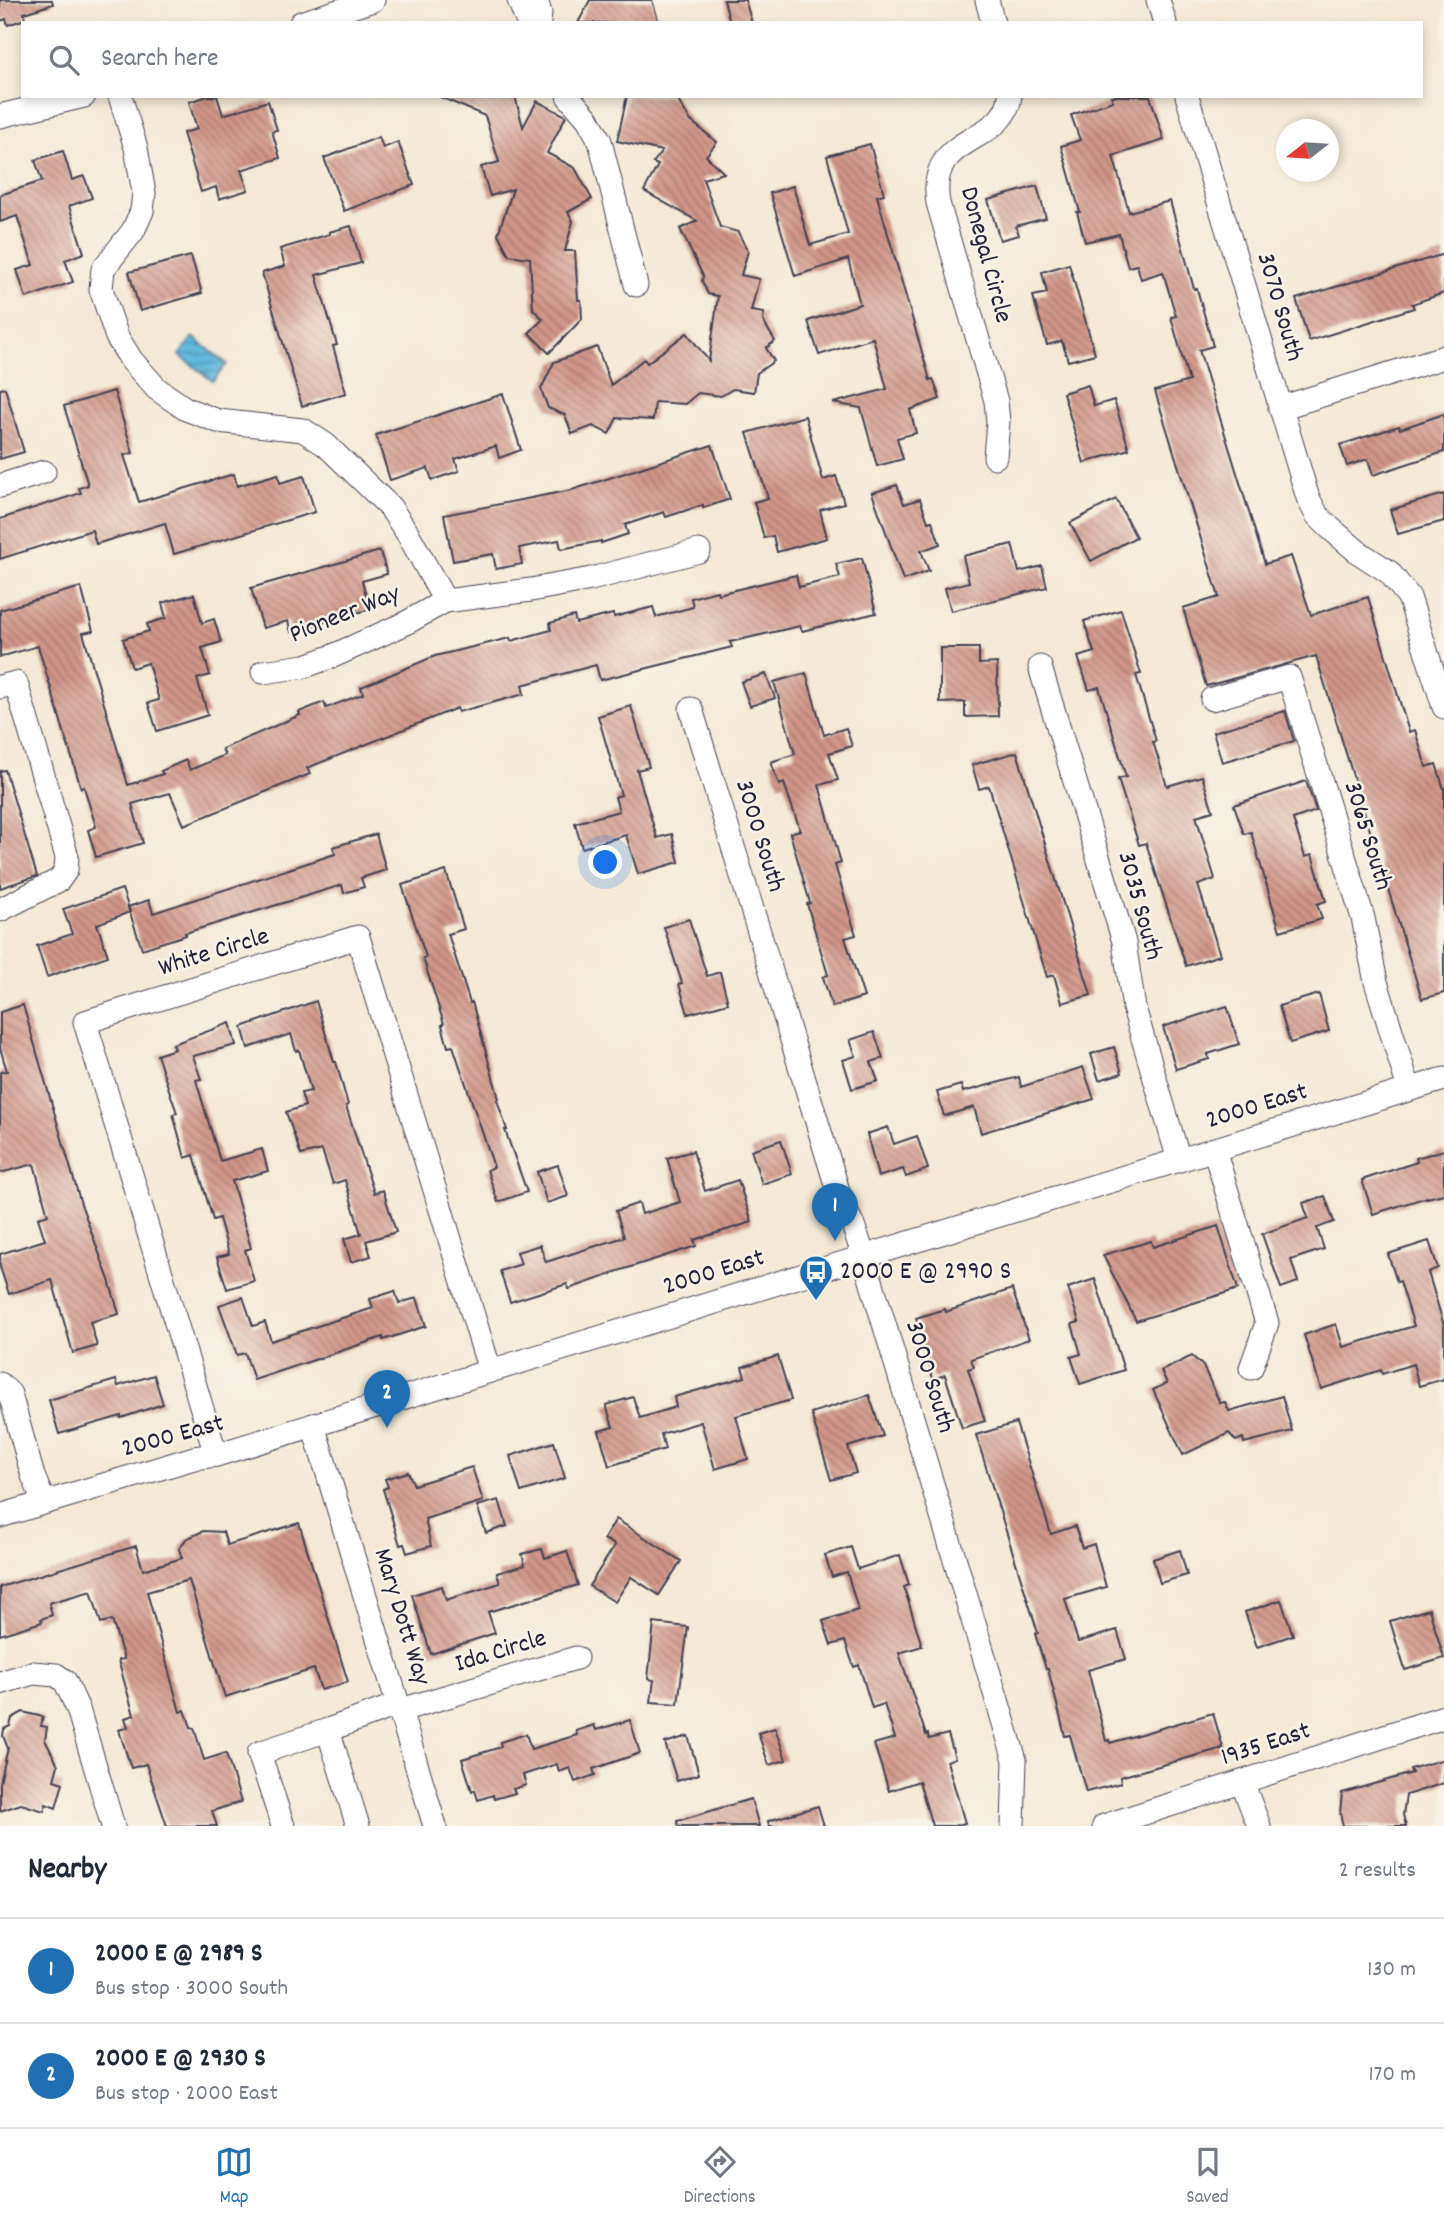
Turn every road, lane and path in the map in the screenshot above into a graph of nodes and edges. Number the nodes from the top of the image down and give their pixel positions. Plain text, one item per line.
1 (373, 0) edge
2 (519, 0) edge
3 (536, 0) edge
4 (987, 0) edge
5 (1158, 0) edge
6 (348, 4) edge
7 (306, 21) edge
8 (527, 21) edge
9 (538, 21) edge
10 (992, 21) edge
11 (1164, 21) edge
12 (75, 98) edge
13 (121, 98) edge
14 (570, 98) edge
15 (1009, 98) edge
16 (1188, 98) edge
17 (0, 116) edge
18 (636, 285) dead end
19 (1444, 357) edge
20 (1280, 408) junction
21 (995, 457) dead end
22 (44, 472) dead end
23 (0, 486) edge
24 (699, 551) dead end
25 (445, 601) junction
26 (1040, 667) dead end
27 (263, 672) dead end
28 (0, 687) edge
29 (1212, 699) dead end
30 (1444, 707) edge
31 (691, 709) dead end
32 (0, 910) edge
33 (1444, 1079) edge
34 (1409, 1089) junction
35 (1214, 1149) junction
36 (1179, 1160) junction
37 (863, 1257) junction
38 (1251, 1368) dead end
39 (490, 1371) junction
40 (0, 1384) edge
41 (313, 1425) junction
42 (216, 1455) junction
43 (44, 1502) junction
44 (0, 1516) edge
45 (576, 1658) dead end
46 (0, 1683) edge
47 (400, 1707) junction
48 (1444, 1717) edge
49 (328, 1730) junction
50 (1242, 1782) junction
51 (113, 1826) edge
52 (283, 1826) edge
53 (358, 1826) edge
54 (435, 1826) edge
55 (1013, 1826) edge
56 (1104, 1826) edge
57 (1259, 1826) edge

1 - 6 street
2 - 8 street
3 - 9 street
4 - 10 street
5 - 11 street
6 - 7 street
12 - 17 street
13 - 25 street
14 - 18 street
15 - 21 street, Donegal Circle
16 - 20 street, 3070 South
19 - 20 street
20 - 30 street, 3070 South
22 - 23 street
24 - 25 street
25 - 27 street, Pioneer Way
26 - 36 street, 3035 South
28 - 32 street
29 - 34 street, 3065 South
31 - 37 street, 3000 South
33 - 34 street, 2000 East
34 - 35 street, 2000 East
35 - 36 street, 2000 East
35 - 38 street
36 - 37 street, 2000 East
37 - 39 street, 2000 East
37 - 55 street, 3000 South
39 - 41 street, 2000 East
39 - 42 street, White Circle
40 - 43 street
41 - 42 street, 2000 East
41 - 47 street, Mary Dott Way
42 - 43 street, 2000 East
43 - 44 street, 2000 East
45 - 47 street, Ida Circle
46 - 51 street
47 - 49 street, Ida Circle
47 - 54 street, Mary Dott Way
48 - 50 street, 1935 East
49 - 52 street, Ida Circle
49 - 53 street
50 - 56 street, 1935 East
50 - 57 street

